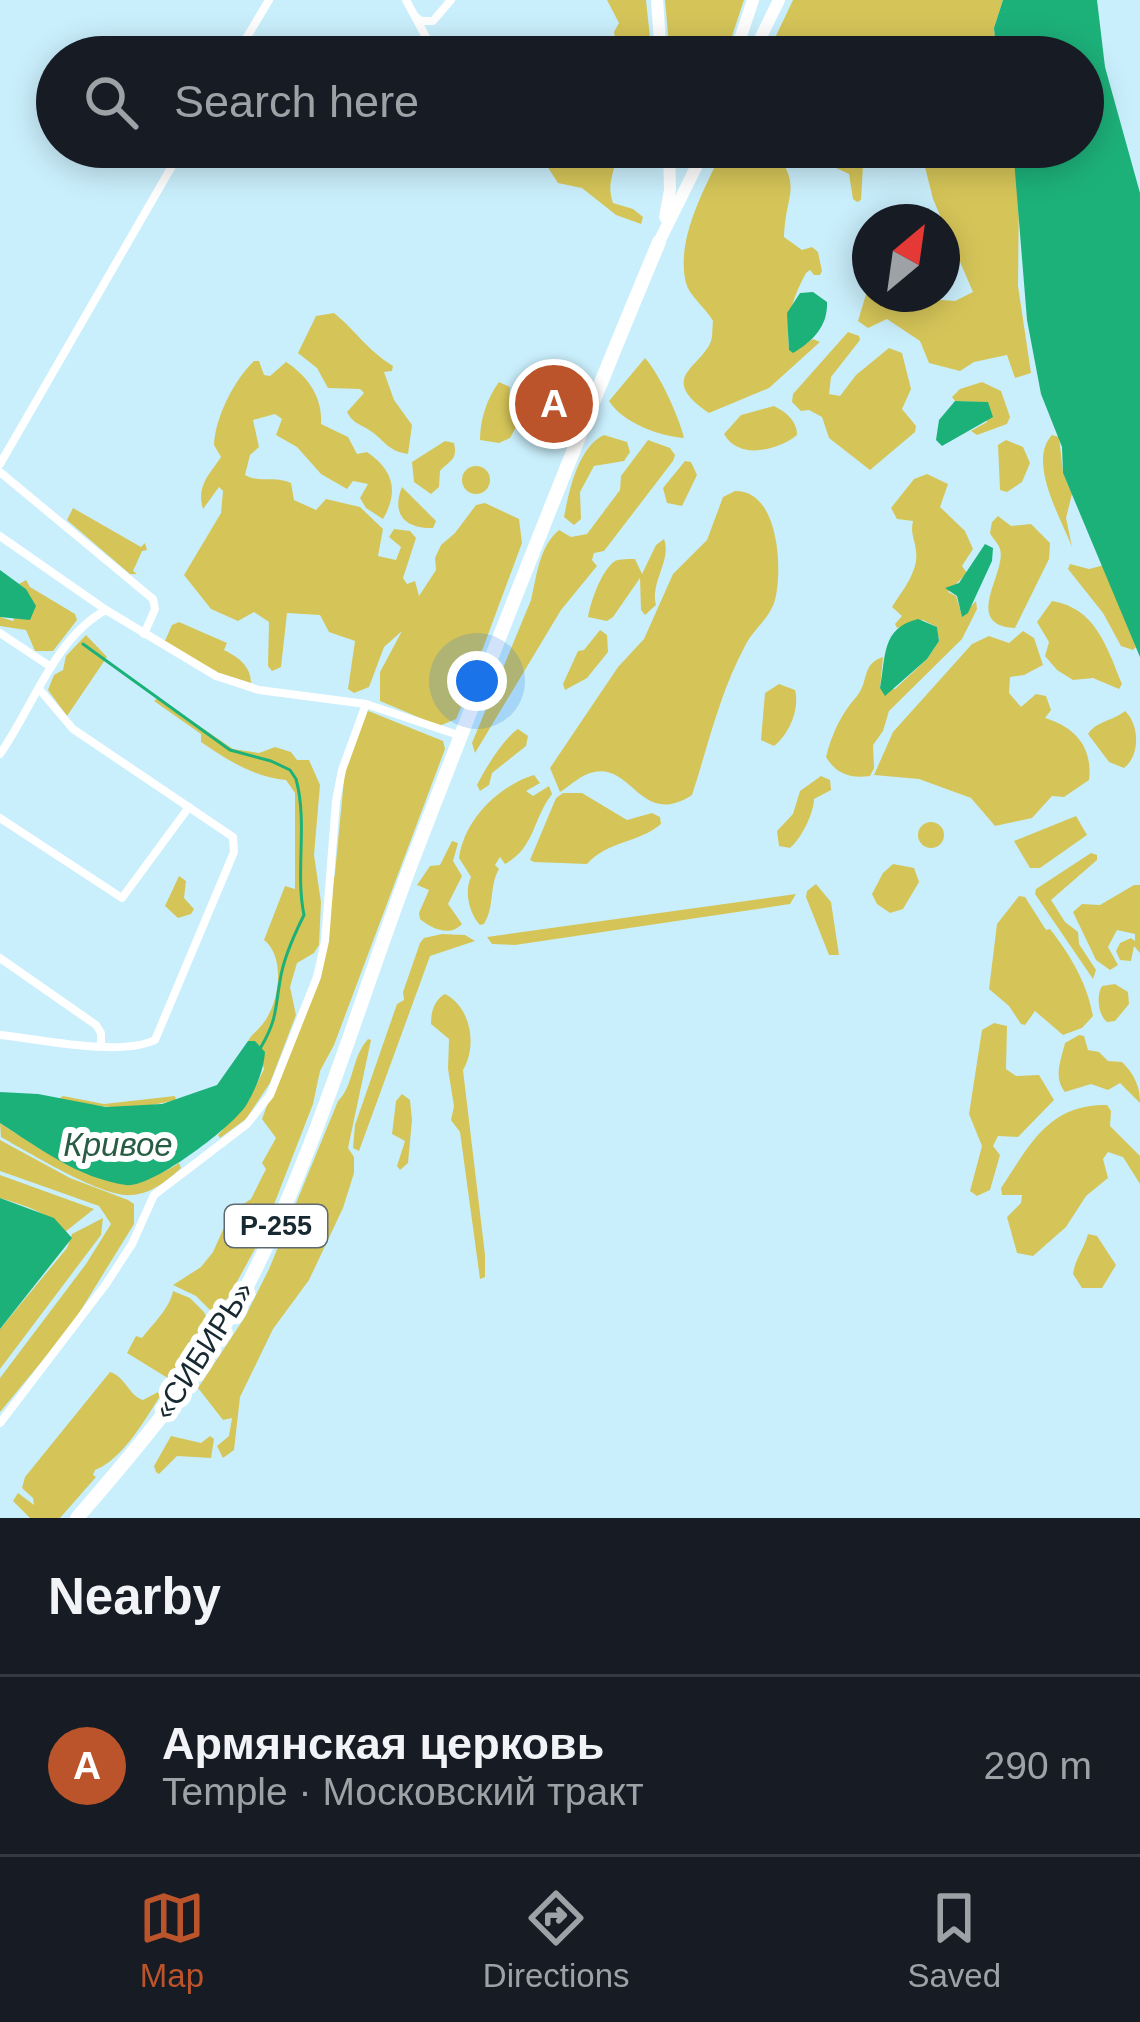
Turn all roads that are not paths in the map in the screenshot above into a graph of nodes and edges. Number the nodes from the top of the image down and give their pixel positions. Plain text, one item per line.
1 (269, 0) edge
2 (406, 0) edge
3 (451, 0) edge
4 (657, 0) edge
5 (753, 0) edge
6 (779, 0) edge
7 (415, 16) junction
8 (248, 36) edge
9 (425, 36) edge
10 (660, 36) edge
11 (741, 36) edge
12 (761, 36) edge
13 (171, 168) edge
14 (669, 168) edge
15 (695, 168) edge
16 (659, 242) junction
17 (0, 468) edge
18 (0, 536) edge
19 (106, 610) junction
20 (0, 633) edge
21 (144, 634) junction
22 (51, 667) junction
23 (40, 690) junction
24 (366, 704) junction
25 (461, 736) junction
26 (0, 754) edge
27 (189, 807) junction
28 (0, 818) edge
29 (0, 958) edge
30 (0, 1035) edge
31 (101, 1045) junction
32 (0, 1423) edge
33 (77, 1518) edge

1 - 8 street
2 - 7 street
3 - 7 street
4 - 10 main road
5 - 11 main road
6 - 12 main road
7 - 9 street
13 - 17 street
14 - 16 main road
15 - 16 main road
16 - 25 highway, «СИБИРЬ»
17 - 21 street
18 - 19 street
19 - 21 street
19 - 22 street
20 - 22 street
21 - 24 street
22 - 23 street
23 - 26 street
23 - 27 street
24 - 25 street
24 - 32 street
25 - 33 highway, «СИБИРЬ» / Р-255
27 - 28 street
27 - 31 street
29 - 31 street
30 - 31 street

